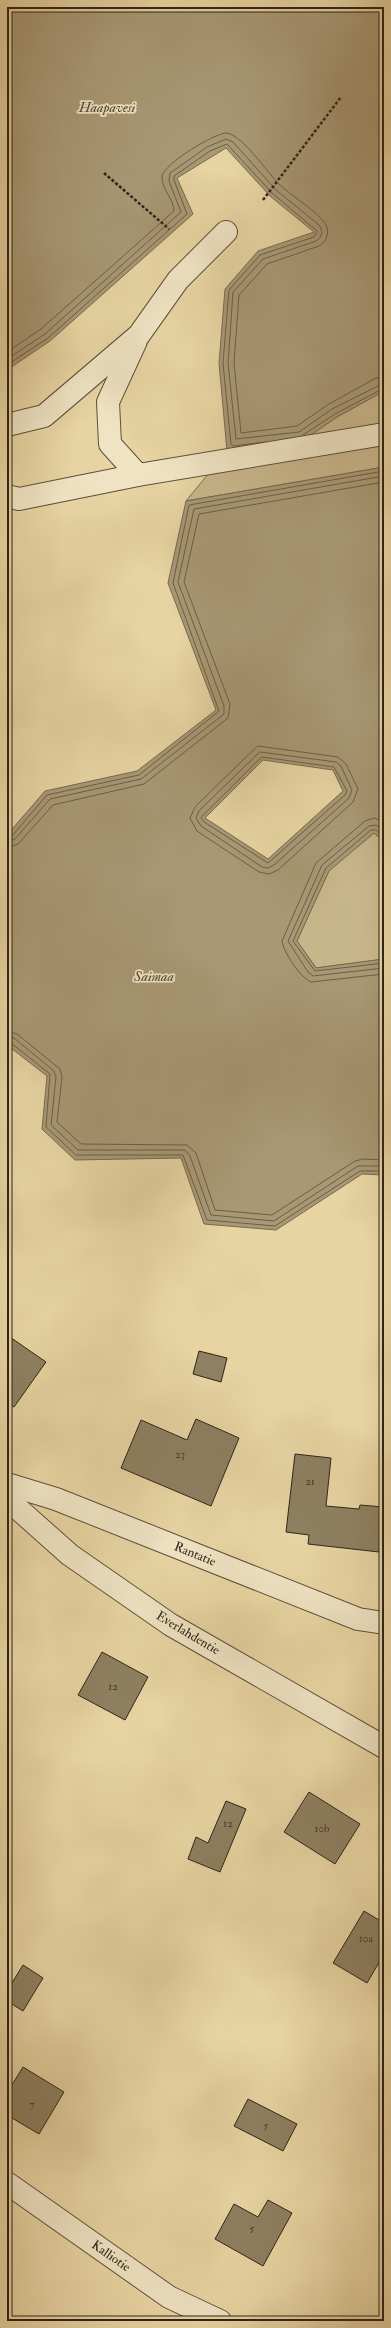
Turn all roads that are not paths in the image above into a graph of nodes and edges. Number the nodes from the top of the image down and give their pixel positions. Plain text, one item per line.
1 (226, 232) dead end
2 (139, 335) junction
3 (7, 425) edge
4 (384, 434) edge
5 (138, 475) junction
6 (7, 496) edge
7 (7, 1484) edge
8 (7, 1499) edge
9 (384, 1623) edge
10 (384, 1747) edge
11 (7, 2183) edge
12 (220, 2321) edge

1 - 2 street
2 - 3 street
2 - 5 street
4 - 5 street
5 - 6 street
7 - 9 street, Rantatie
8 - 10 street, Everlahdentie
11 - 12 street, Kalliotie

